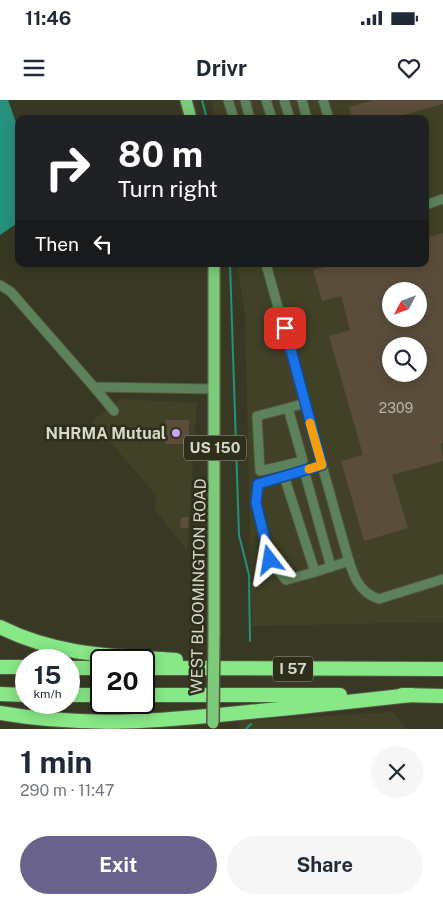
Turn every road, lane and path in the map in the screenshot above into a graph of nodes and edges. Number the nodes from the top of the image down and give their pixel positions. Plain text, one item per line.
1 (186, 100) edge
2 (228, 100) edge
3 (245, 100) edge
4 (266, 100) edge
5 (284, 100) edge
6 (302, 100) edge
7 (323, 100) edge
8 (190, 115) edge
9 (233, 115) edge
10 (249, 115) edge
11 (271, 115) edge
12 (289, 115) edge
13 (306, 115) edge
14 (328, 115) edge
15 (443, 199) edge
16 (429, 204) edge
17 (214, 267) edge
18 (267, 267) edge
19 (0, 285) edge
20 (94, 387) junction
21 (214, 389) junction
22 (304, 403) junction
23 (288, 408) junction
24 (114, 411) dead end
25 (322, 465) junction
26 (304, 470) junction
27 (284, 476) junction
28 (349, 561) junction
29 (331, 567) junction
30 (315, 572) junction
31 (443, 579) edge
32 (0, 627) edge
33 (0, 667) edge
34 (15, 667) edge
35 (155, 668) edge
36 (278, 669) junction
37 (443, 669) edge
38 (0, 694) edge
39 (15, 694) edge
40 (155, 695) edge
41 (411, 695) junction
42 (443, 696) edge
43 (0, 713) edge
44 (111, 724) junction
45 (213, 726) edge
46 (87, 729) edge

1 - 8 main road
2 - 9 street
3 - 10 street
4 - 11 street
5 - 12 street
6 - 13 street
7 - 14 street
15 - 16 street
17 - 21 main road, WEST BLOOMINGTON ROAD / US 150
18 - 22 street
19 - 20 street
20 - 21 street
20 - 24 street
21 - 45 main road, WEST BLOOMINGTON ROAD / US 150, bridge
22 - 23 street
22 - 25 street
23 - 23 street
25 - 26 street
25 - 28 street
26 - 27 street
26 - 29 street
27 - 30 street
27 - 30 street
28 - 29 street
28 - 31 street
29 - 30 street
32 - 36 highway
33 - 34 highway
35 - 36 highway, I 57
36 - 37 highway, I 57
38 - 39 highway
40 - 41 highway, I 57
41 - 42 highway, I 57
41 - 44 highway
43 - 44 highway
44 - 46 highway

